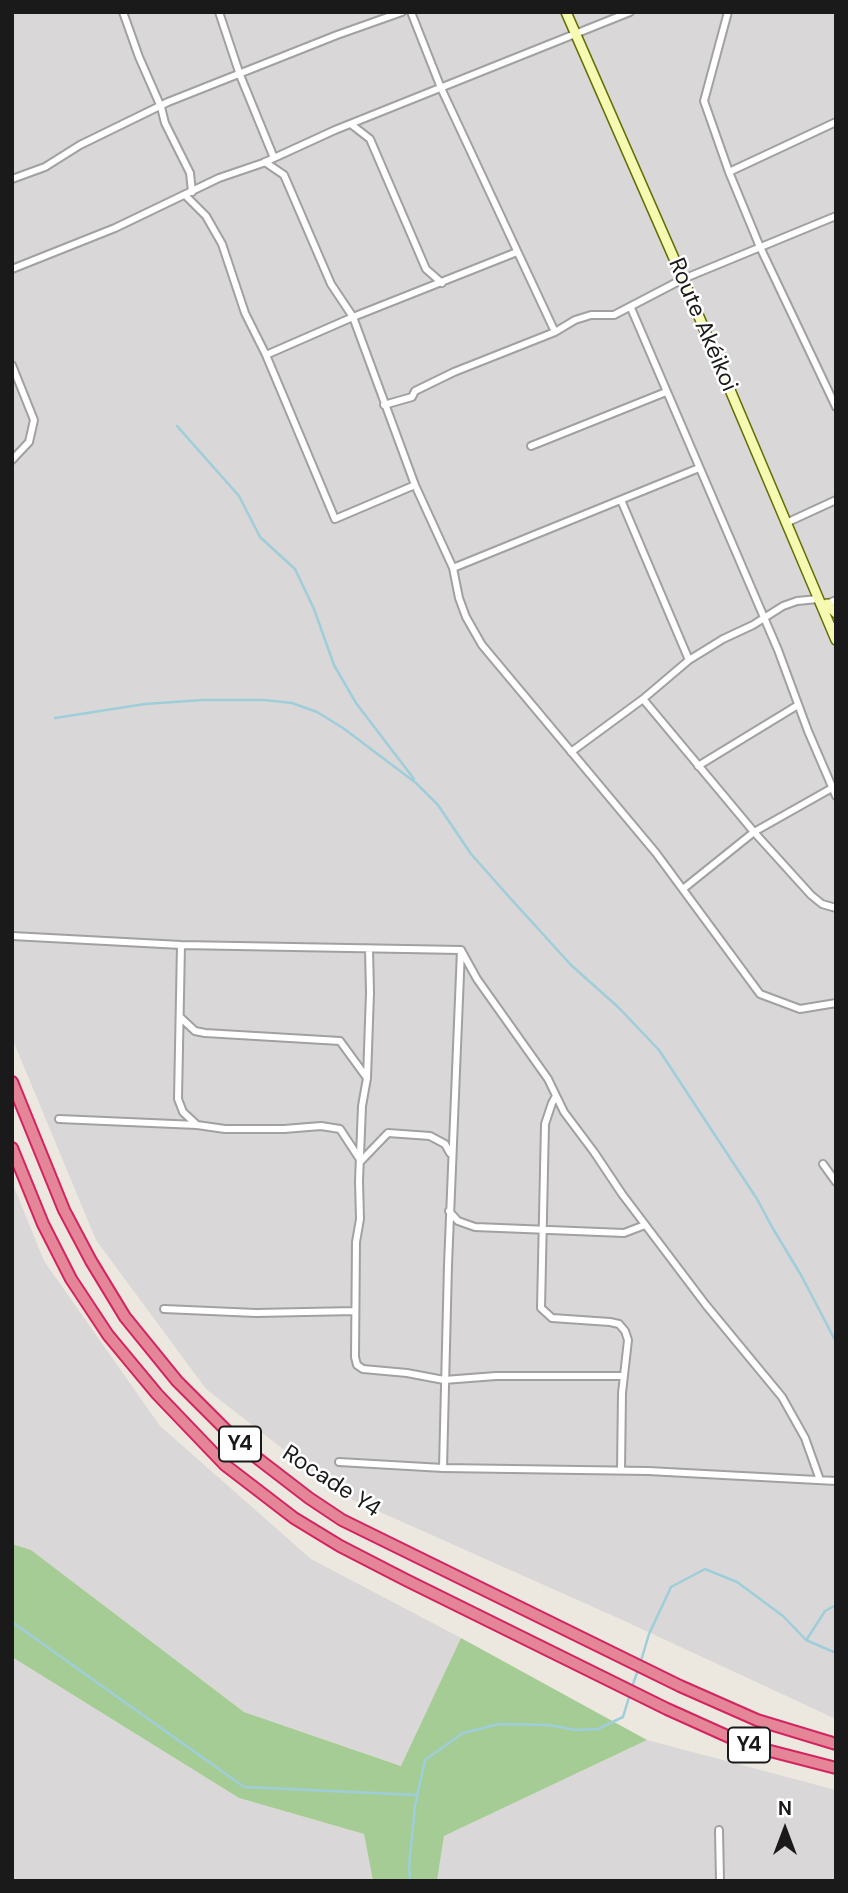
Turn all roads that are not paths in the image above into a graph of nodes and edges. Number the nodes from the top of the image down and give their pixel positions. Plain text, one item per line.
1 (123, 12) edge
2 (219, 12) edge
3 (402, 12) edge
4 (411, 12) edge
5 (566, 12) edge
6 (630, 12) edge
7 (728, 12) edge
8 (575, 34) junction
9 (240, 75) junction
10 (441, 89) junction
11 (161, 107) junction
12 (836, 122) edge
13 (352, 125) junction
14 (274, 158) junction
15 (265, 162) junction
16 (729, 172) junction
17 (12, 179) edge
18 (188, 194) junction
19 (836, 216) edge
20 (760, 247) junction
21 (517, 251) junction
22 (12, 270) edge
23 (683, 279) junction
24 (442, 283) junction
25 (631, 308) junction
26 (353, 317) junction
27 (555, 332) junction
28 (266, 355) junction
29 (12, 365) edge
30 (666, 392) junction
31 (384, 405) junction
32 (836, 407) edge
33 (531, 446) dead end
34 (12, 460) edge
35 (699, 468) junction
36 (415, 485) junction
37 (621, 500) junction
38 (836, 500) edge
39 (786, 523) junction
40 (453, 568) junction
41 (826, 602) edge
42 (836, 613) edge
43 (763, 619) junction
44 (836, 640) edge
45 (689, 660) junction
46 (643, 699) junction
47 (798, 705) junction
48 (571, 752) junction
49 (698, 766) junction
50 (832, 788) junction
51 (836, 796) edge
52 (754, 832) junction
53 (683, 889) junction
54 (836, 908) edge
55 (12, 936) edge
56 (181, 945) junction
57 (369, 949) junction
58 (461, 950) junction
59 (836, 1003) edge
60 (180, 1017) junction
61 (367, 1078) junction
62 (12, 1082) edge
63 (556, 1096) junction
64 (59, 1119) dead end
65 (197, 1125) junction
66 (12, 1148) edge
67 (451, 1154) junction
68 (361, 1161) junction
69 (823, 1164) dead end
70 (836, 1182) edge
71 (449, 1211) junction
72 (645, 1224) junction
73 (544, 1230) junction
74 (164, 1309) dead end
75 (355, 1311) junction
76 (624, 1376) junction
77 (444, 1380) junction
78 (339, 1462) dead end
79 (443, 1468) junction
80 (621, 1470) junction
81 (820, 1480) junction
82 (836, 1481) edge
83 (836, 1744) edge
84 (836, 1768) edge
85 (719, 1829) dead end
86 (720, 1881) edge

1 - 11 street
2 - 9 street
3 - 9 street
4 - 10 street
5 - 8 street, Route Akéikoi
6 - 8 street
7 - 16 street
8 - 10 street
8 - 23 street, Route Akéikoi
9 - 11 street
9 - 14 street
10 - 13 street
10 - 21 street
11 - 17 street
11 - 18 street
12 - 16 street
13 - 14 street
13 - 24 street
14 - 15 street
15 - 18 street
15 - 26 street
16 - 20 street
18 - 22 street
18 - 28 street
19 - 20 street
20 - 23 street
20 - 32 street
21 - 24 street
21 - 27 street
23 - 25 street
23 - 39 street, Route Akéikoi
24 - 26 street
25 - 27 street
25 - 30 street
26 - 28 street
26 - 31 street
27 - 31 street
28 - 36 street
29 - 34 street
30 - 33 street
30 - 35 street
31 - 36 street
35 - 37 street
35 - 43 street
36 - 40 street
37 - 40 street
37 - 45 street
38 - 39 street
39 - 41 street, Route Akéikoi
40 - 48 street
41 - 42 street, Route Akéikoi
41 - 43 street
41 - 44 street, Route Akéikoi
43 - 45 street
43 - 47 street
45 - 46 street
46 - 48 street
46 - 49 street
47 - 49 street
47 - 50 street
48 - 53 street
49 - 52 street
50 - 51 street
50 - 52 street
52 - 53 street
52 - 54 street
53 - 59 street
55 - 56 street
56 - 57 street
56 - 60 street
57 - 58 street
57 - 61 street
58 - 63 street
58 - 67 street
60 - 61 street
60 - 65 street
61 - 68 street
62 - 83 highway, Rocade Y4 / Y4
63 - 72 street
63 - 73 street
64 - 65 street
65 - 68 street
66 - 84 highway, Rocade Y4 / Y4
67 - 68 street
67 - 71 street
68 - 75 street
69 - 70 street
71 - 73 street
71 - 77 street
72 - 73 street
72 - 81 street
73 - 76 street
74 - 75 street
75 - 77 street
76 - 77 street
76 - 80 street
77 - 79 street
78 - 79 street
79 - 80 street
80 - 81 street
81 - 82 street
85 - 86 street

